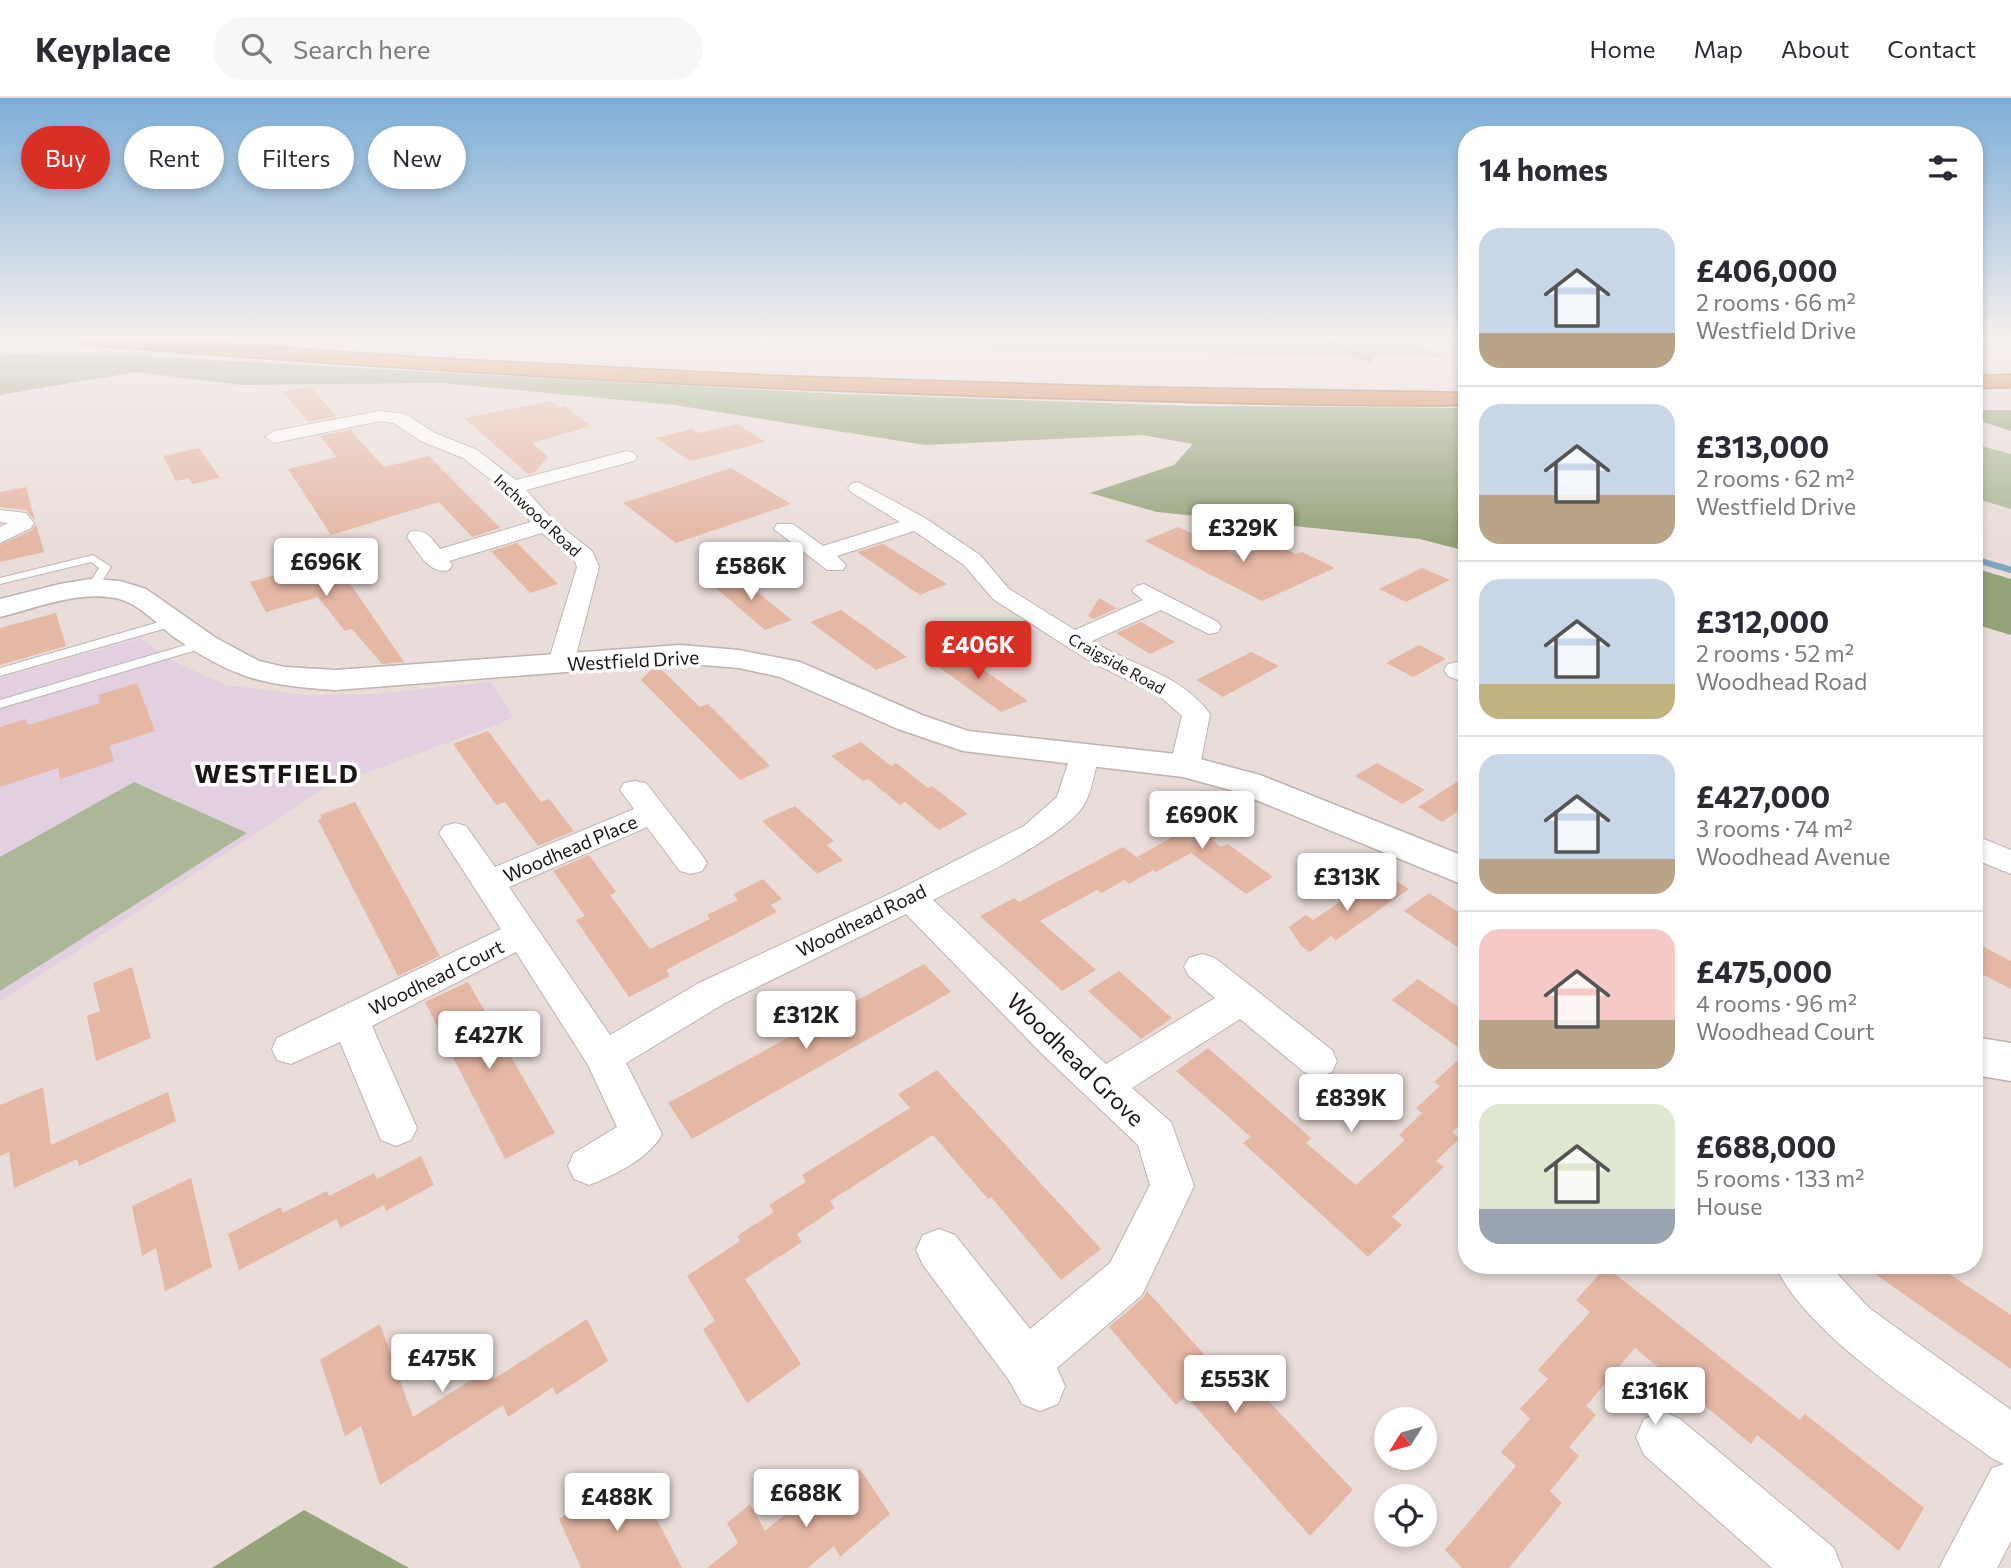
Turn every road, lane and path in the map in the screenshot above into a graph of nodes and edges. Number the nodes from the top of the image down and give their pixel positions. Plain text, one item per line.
1 (274, 434) dead end
2 (627, 457) dead end
3 (607, 462) junction
4 (629, 478) dead end
5 (513, 487) junction
6 (858, 488) dead end
7 (0, 516) edge
8 (917, 523) junction
9 (545, 525) junction
10 (785, 529) dead end
11 (0, 536) edge
12 (418, 537) dead end
13 (0, 581) edge
14 (92, 589) junction
15 (0, 608) edge
16 (173, 622) junction
17 (1209, 627) dead end
18 (1073, 640) junction
19 (206, 643) junction
20 (561, 663) junction
21 (0, 672) edge
22 (0, 704) edge
23 (1085, 754) junction
24 (1185, 766) junction
25 (455, 833) dead end
26 (1983, 850) edge
27 (691, 863) dead end
28 (2011, 863) edge
29 (1458, 869) edge
30 (488, 883) junction
31 (910, 898) junction
32 (522, 934) junction
33 (1202, 967) dead end
34 (1242, 999) junction
35 (350, 1019) junction
36 (290, 1049) dead end
37 (604, 1057) junction
38 (1983, 1057) edge
39 (1318, 1060) dead end
40 (2011, 1062) edge
41 (1103, 1086) junction
42 (396, 1128) dead end
43 (589, 1166) dead end
44 (939, 1250) dead end
45 (1806, 1274) edge
46 (1662, 1437) dead end
47 (2011, 1441) edge
48 (2011, 1487) edge
49 (1814, 1568) edge
50 (1967, 1568) edge

1 - 5 street, Inchwood Road
2 - 3 street
3 - 4 street
3 - 5 street
5 - 9 street, Inchwood Road
6 - 8 street, Craigside Road
7 - 11 street
8 - 10 street
8 - 18 street, Craigside Road
9 - 12 street
9 - 20 street, Inchwood Road
13 - 14 lane
14 - 15 street, Westfield Drive
14 - 16 street, Westfield Drive
16 - 19 street, Westfield Drive
16 - 21 lane
17 - 18 street
18 - 24 street, Craigside Road
19 - 20 street, Westfield Drive
19 - 22 lane
20 - 23 street, Westfield Drive
23 - 24 street, Westfield Drive
23 - 31 street, Woodhead Road
24 - 29 street, Westfield Drive
25 - 30 street
26 - 28 street
27 - 30 street, Woodhead Place
30 - 32 street
31 - 37 street, Woodhead Road
31 - 41 street, Woodhead Grove
32 - 35 street, Woodhead Court
32 - 37 street
33 - 34 street
34 - 39 street
34 - 41 street
35 - 36 street, Woodhead Court
35 - 42 street, Woodhead Court
37 - 43 street
38 - 40 street
41 - 44 street, Woodhead Grove
45 - 47 street
46 - 49 street
48 - 50 street

